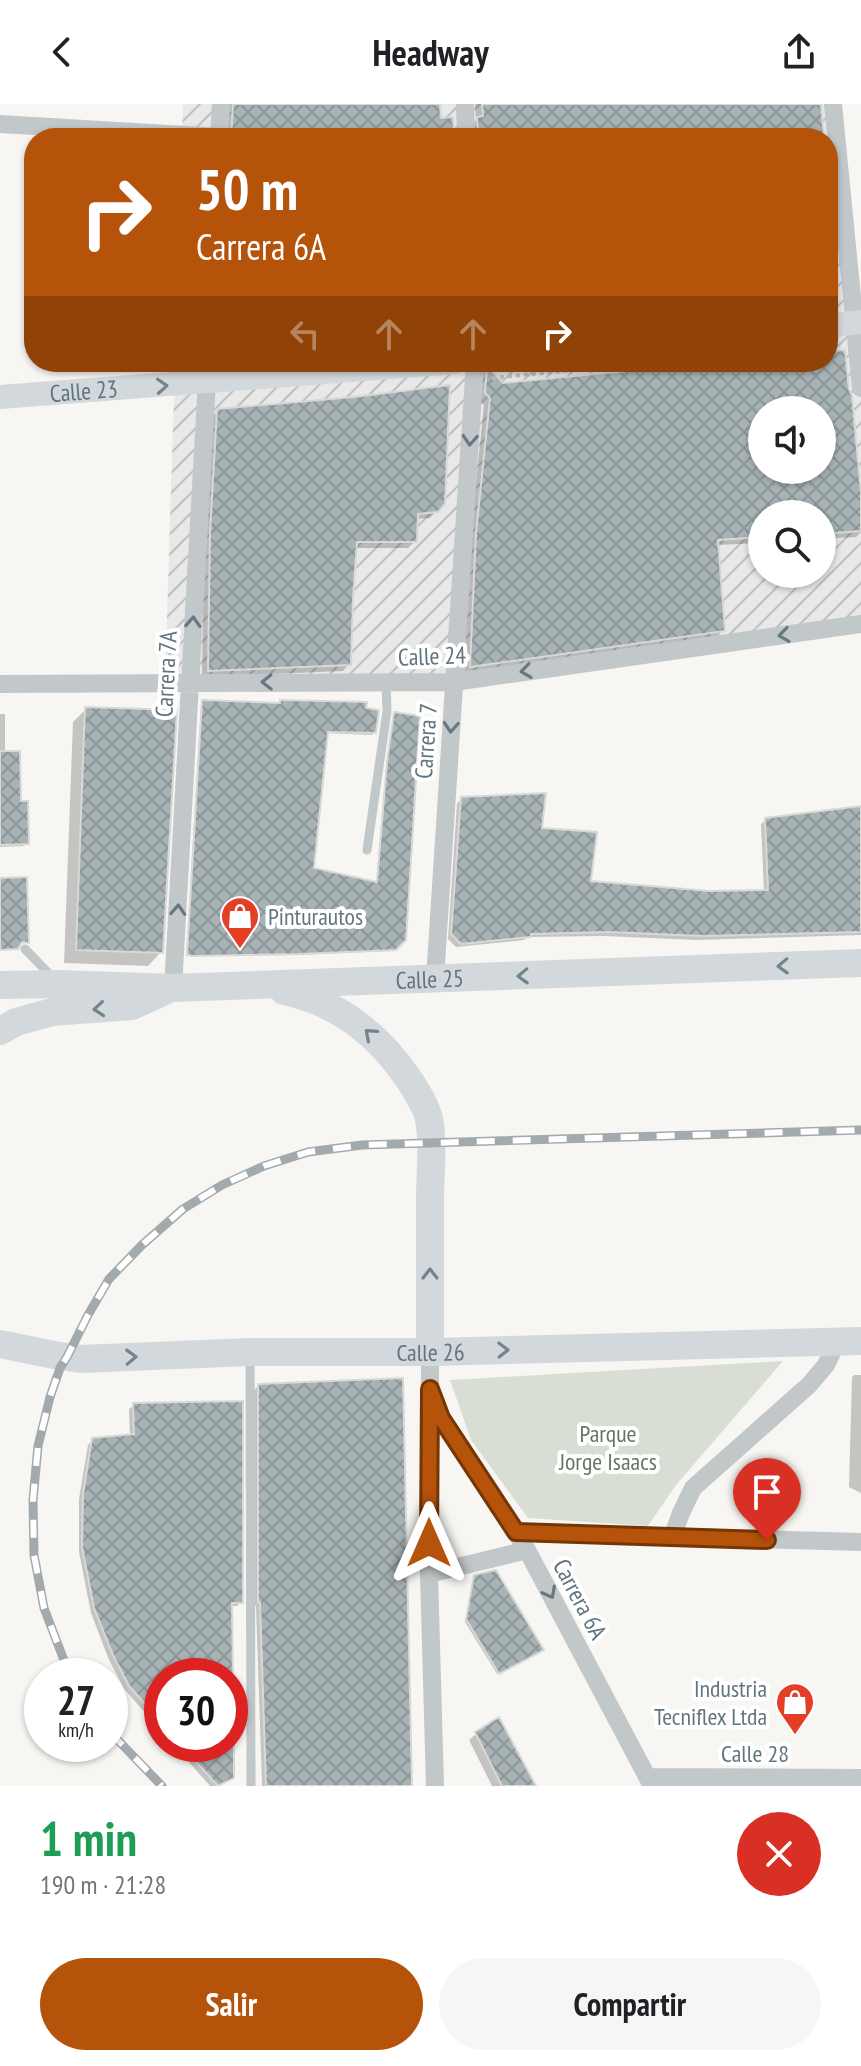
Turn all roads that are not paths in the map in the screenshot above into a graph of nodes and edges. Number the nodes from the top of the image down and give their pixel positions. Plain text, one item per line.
1 (221, 104) edge
2 (465, 104) edge
3 (833, 104) edge
4 (0, 124) edge
5 (63, 128) edge
6 (220, 128) edge
7 (466, 128) edge
8 (836, 128) edge
9 (838, 148) edge
10 (858, 323) edge
11 (838, 325) edge
12 (207, 372) edge
13 (474, 372) edge
14 (861, 388) edge
15 (0, 397) edge
16 (861, 624) edge
17 (386, 681) junction
18 (454, 682) junction
19 (190, 683) junction
20 (0, 684) edge
21 (367, 850) dead end
22 (25, 949) dead end
23 (861, 963) edge
24 (435, 979) junction
25 (59, 984) junction
26 (251, 984) junction
27 (0, 985) edge
28 (173, 988) junction
29 (0, 1031) edge
30 (0, 1321) edge
31 (849, 1342) edge
32 (793, 1343) junction
33 (0, 1344) edge
34 (250, 1352) junction
35 (430, 1352) junction
36 (54, 1355) junction
37 (0, 1363) edge
38 (809, 1385) junction
39 (430, 1389) junction
40 (516, 1532) junction
41 (672, 1537) junction
42 (861, 1542) edge
43 (527, 1550) junction
44 (429, 1574) junction
45 (861, 1778) edge
46 (650, 1782) edge
47 (251, 1786) edge
48 (435, 1786) edge

1 - 6 street
2 - 7 street
3 - 8 street
4 - 5 street
9 - 10 street
10 - 11 main road
10 - 14 street
15 -> 12 main road, Calle 23
19 -> 12 street, Carrera 7A
13 -> 18 street, Carrera 7
16 -> 18 street, Calle 24
17 - 18 street, Calle 24
17 -> 19 street, Calle 24
17 - 21 lane
18 -> 24 street, Carrera 7
19 - 20 street, Calle 24
28 -> 19 street, Carrera 7A
22 - 25 lane
23 -> 24 main road, Calle 25
24 - 26 main road, Calle 25
25 - 27 main road, Calle 25
25 - 28 main road, Calle 25
26 - 28 main road, Calle 25
35 -> 26 main road
28 -> 29 main road
30 - 36 main road
31 - 32 main road, Calle 26
31 - 38 street
35 -> 32 main road, Calle 26
32 - 38 street
33 - 36 main road, Calle 26
34 - 35 main road, Calle 26
36 -> 34 main road, Calle 26
34 - 47 lane
35 - 39 street, Carrera 6A
36 - 37 main road
38 - 41 street
39 - 40 street, Carrera 6A
39 - 44 street
40 - 41 street
40 - 43 street, Carrera 6A
41 - 42 street
43 - 44 street
43 -> 46 street, Carrera 6A
44 - 48 street
45 - 46 street, Calle 28

